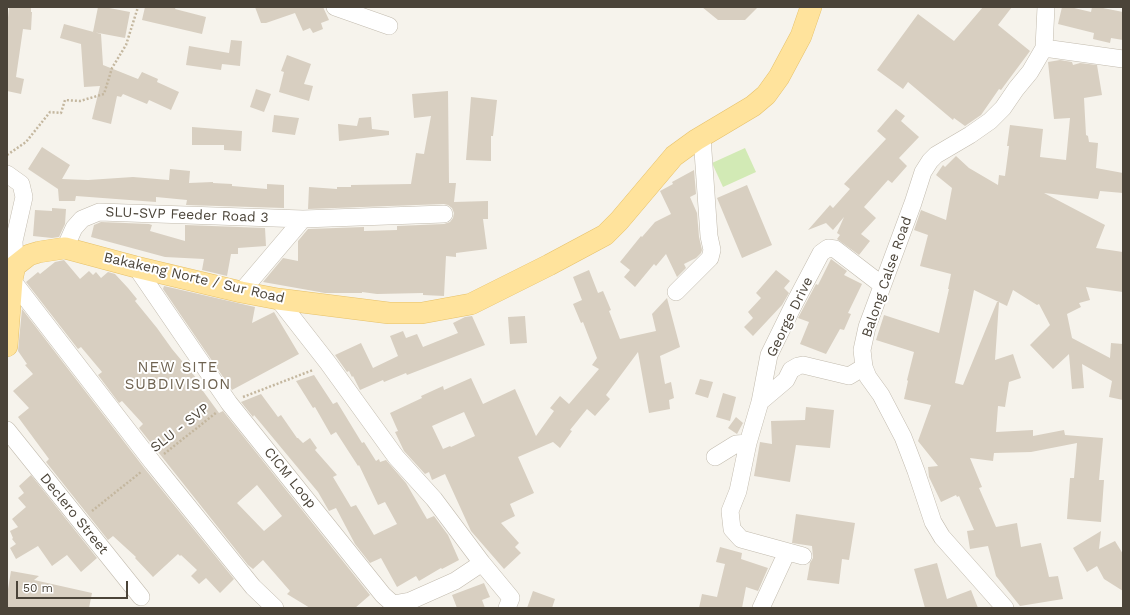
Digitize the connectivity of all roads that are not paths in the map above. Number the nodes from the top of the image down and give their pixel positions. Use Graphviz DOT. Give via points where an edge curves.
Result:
graph roads {
  1 [pos="335,7"];
  2 [pos="811,7"];
  3 [pos="1046,7"];
  4 [pos="389,26"];
  5 [pos="1044,48"];
  6 [pos="1123,59"];
  7 [pos="702,137"];
  8 [pos="7,174"];
  9 [pos="444,214"];
  10 [pos="303,219"];
  11 [pos="65,248"];
  12 [pos="136,267"];
  13 [pos="13,273"];
  14 [pos="882,285"];
  15 [pos="242,292"];
  16 [pos="676,292"];
  17 [pos="278,299"];
  18 [pos="7,346"];
  19 [pos="864,367"];
  20 [pos="760,402"];
  21 [pos="7,430"];
  22 [pos="748,443"];
  23 [pos="715,458"];
  24 [pos="482,563"];
  25 [pos="141,597"];
  26 [pos="509,603"];
  27 [pos="275,608"];
  28 [pos="761,608"];
  29 [pos="1005,608"];
  1 -- 4 [label="street"];
  2 -- 7 [label="main road, Bakakeng Norte / Sur Road" via="801,36 768,93 753,106"];
  3 -- 5 [label="street, Balong Calse Road"];
  5 -- 6 [label="street"];
  5 -- 14 [label="street, Balong Calse Road" via="1030,72 990,121 930,161 918,183"];
  7 -- 16 [label="street" via="712,250 710,258"];
  7 -- 17 [label="main road, Bakakeng Norte / Sur Road" via="674,156 605,235 471,304 422,313 389,312"];
  8 -- 13 [label="street" via="21,184 24,197 14,241"];
  9 -- 10 [label="street, SLU-SVP Feeder Road 3"];
  10 -- 11 [label="street, SLU-SVP Feeder Road 3" via="99,212 82,219 74,228"];
  10 -- 15 [label="street"];
  11 -- 12 [label="main road, Bakakeng Norte / Sur Road"];
  11 -- 13 [label="main road, Bakakeng Norte / Sur Road" via="29,255"];
  12 -- 15 [label="main road, Bakakeng Norte / Sur Road"];
  12 -- 24 [label="street, CICM Loop" via="229,403 383,595 393,604 410,601 456,581"];
  13 -- 18 [label="main road"];
  13 -- 27 [label="street" via="153,462 253,587"];
  14 -- 19 [label="street, Balong Calse Road" via="867,327 862,350"];
  14 -- 20 [label="street, George Drive" via="835,249 828,248 821,252 769,355"];
  15 -- 17 [label="main road, Bakakeng Norte / Sur Road"];
  17 -- 24 [label="street" via="396,457 434,499"];
  19 -- 20 [label="street" via="849,376 798,366"];
  19 -- 29 [label="street, Balong Calse Road" via="903,437 933,522 942,537"];
  20 -- 22 [label="street, George Drive"];
  21 -- 25 [label="street, Declero Street"];
  22 -- 23 [label="street" via="736,444"];
  22 -- 28 [label="street, George Drive" via="738,491 730,511 732,529 741,539 795,554"];
  24 -- 26 [label="street"];
}
